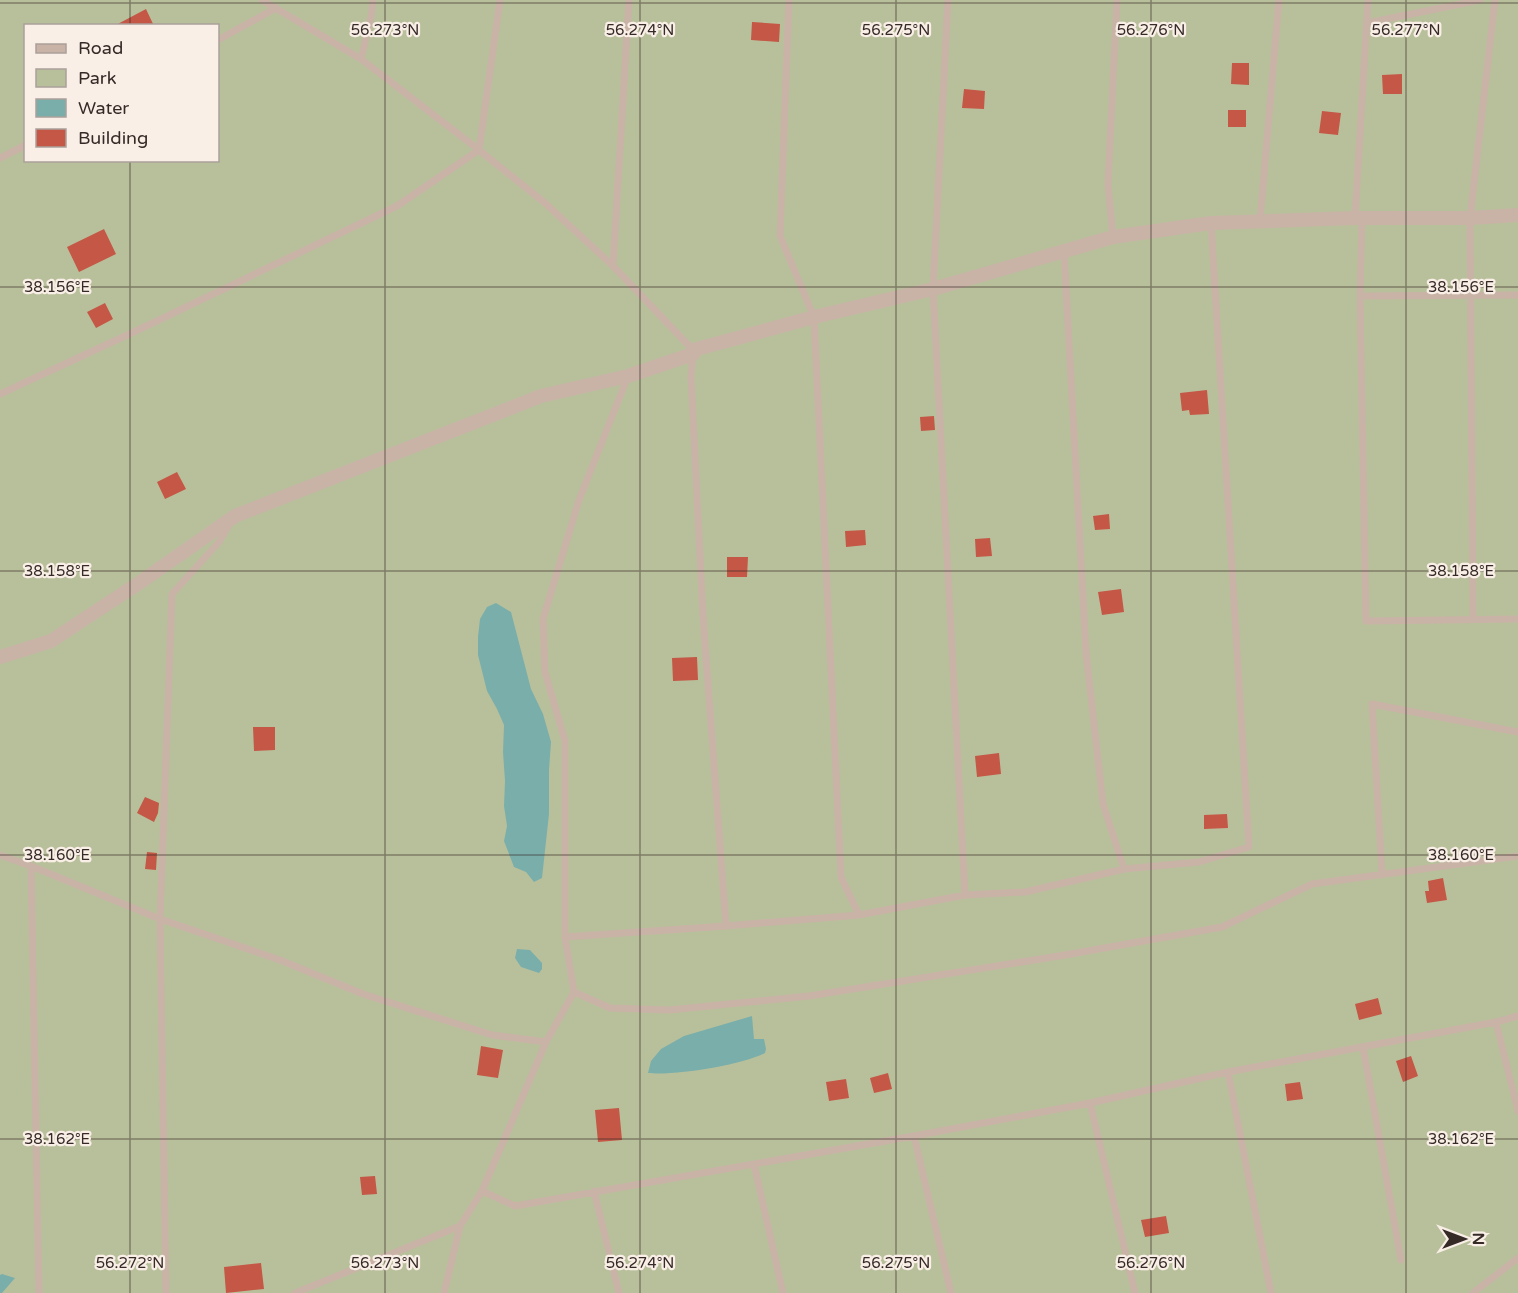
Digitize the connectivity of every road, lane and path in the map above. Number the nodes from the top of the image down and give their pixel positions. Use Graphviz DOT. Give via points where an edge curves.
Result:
graph roads {
  1 [pos="262,0"];
  2 [pos="373,0"];
  3 [pos="500,0"];
  4 [pos="629,0"];
  5 [pos="789,0"];
  6 [pos="948,0"];
  7 [pos="1117,0"];
  8 [pos="1279,0"];
  9 [pos="1368,0"];
  10 [pos="1480,0"];
  11 [pos="1495,0"];
  12 [pos="276,8"];
  13 [pos="1367,23"];
  14 [pos="219,39"];
  15 [pos="361,59"];
  16 [pos="24,146"];
  17 [pos="479,150"];
  18 [pos="0,159"];
  19 [pos="1518,215"];
  20 [pos="1358,218"];
  21 [pos="1470,218"];
  22 [pos="1260,221"];
  23 [pos="1211,222"];
  24 [pos="1113,237"];
  25 [pos="1064,251"];
  26 [pos="613,266"];
  27 [pos="933,289"];
  28 [pos="1518,295"];
  29 [pos="1360,296"];
  30 [pos="1470,296"];
  31 [pos="814,317"];
  32 [pos="693,352"];
  33 [pos="628,376"];
  34 [pos="0,393"];
  35 [pos="235,516"];
  36 [pos="1473,619"];
  37 [pos="1518,619"];
  38 [pos="0,657"];
  39 [pos="1518,732"];
  40 [pos="0,855"];
  41 [pos="1518,856"];
  42 [pos="31,866"];
  43 [pos="1124,869"];
  44 [pos="1382,873"];
  45 [pos="965,895"];
  46 [pos="859,915"];
  47 [pos="160,919"];
  48 [pos="726,926"];
  49 [pos="565,937"];
  50 [pos="573,992"];
  51 [pos="1518,1016"];
  52 [pos="1496,1022"];
  53 [pos="546,1041"];
  54 [pos="1363,1047"];
  55 [pos="1228,1072"];
  56 [pos="1090,1103"];
  57 [pos="1518,1111"];
  58 [pos="914,1136"];
  59 [pos="754,1164"];
  60 [pos="482,1191"];
  61 [pos="594,1191"];
  62 [pos="460,1226"];
  63 [pos="1518,1258"];
  64 [pos="1401,1260"];
  65 [pos="39,1293"];
  66 [pos="165,1293"];
  67 [pos="295,1293"];
  68 [pos="444,1293"];
  69 [pos="619,1293"];
  70 [pos="783,1293"];
  71 [pos="951,1293"];
  72 [pos="1135,1293"];
  73 [pos="1271,1293"];
  74 [pos="1473,1293"];
  1 -- 12 [label="lane"];
  2 -- 15 [label="lane"];
  3 -- 17 [label="lane"];
  4 -- 26 [label="lane"];
  5 -- 31 [label="lane" via="780,236"];
  6 -- 27 [label="lane"];
  7 -- 24 [label="lane" via="1108,184"];
  8 -- 22 [label="lane"];
  9 -- 13 [label="lane"];
  10 -- 13 [label="lane"];
  11 -- 21 [label="lane"];
  12 -- 14 [label="lane"];
  12 -- 15 [label="lane"];
  13 -- 20 [label="lane"];
  15 -- 17 [label="lane"];
  16 -- 18 [label="lane"];
  17 -- 26 [label="lane" via="545,203"];
  17 -- 34 [label="lane" via="397,206"];
  19 -- 21 [label="street"];
  20 -- 21 [label="street"];
  20 -- 22 [label="street"];
  20 -- 29 [label="lane"];
  21 -- 30 [label="lane"];
  22 -- 23 [label="street"];
  23 -- 24 [label="street"];
  23 -- 43 [label="lane" via="1250,847 1199,862"];
  24 -- 25 [label="street"];
  25 -- 27 [label="street"];
  25 -- 43 [label="lane" via="1086,652 1103,804"];
  26 -- 32 [label="lane"];
  27 -- 31 [label="street"];
  27 -- 45 [label="lane"];
  28 -- 30 [label="lane"];
  29 -- 30 [label="lane"];
  29 -- 36 [label="lane" via="1366,621"];
  30 -- 36 [label="lane"];
  31 -- 32 [label="street"];
  31 -- 46 [label="lane" via="841,877"];
  32 -- 33 [label="street"];
  32 -- 48 [label="lane" via="703,616"];
  33 -- 35 [label="street" via="541,396"];
  33 -- 49 [label="lane" via="579,500 543,619 545,672 565,741"];
  35 -- 38 [label="street" via="51,641"];
  35 -- 47 [label="lane" via="219,542 172,594"];
  36 -- 37 [label="lane"];
  39 -- 44 [label="lane" via="1372,704"];
  40 -- 42 [label="lane"];
  41 -- 44 [label="lane"];
  42 -- 47 [label="lane"];
  42 -- 65 [label="lane"];
  43 -- 45 [label="lane" via="1025,892"];
  44 -- 50 [label="lane" via="1312,884 1222,927 808,996 669,1010 610,1008"];
  45 -- 46 [label="lane"];
  46 -- 48 [label="lane"];
  47 -- 53 [label="lane" via="280,960 363,994 492,1035"];
  47 -- 66 [label="lane"];
  48 -- 49 [label="lane"];
  49 -- 50 [label="lane"];
  50 -- 53 [label="lane"];
  51 -- 52 [label="lane"];
  52 -- 54 [label="lane"];
  52 -- 57 [label="lane"];
  53 -- 60 [label="lane"];
  54 -- 55 [label="lane"];
  54 -- 64 [label="lane"];
  55 -- 56 [label="lane"];
  55 -- 73 [label="lane"];
  56 -- 58 [label="lane"];
  56 -- 72 [label="lane"];
  58 -- 59 [label="lane"];
  58 -- 71 [label="lane"];
  59 -- 61 [label="lane"];
  59 -- 70 [label="lane"];
  60 -- 61 [label="lane" via="515,1206"];
  60 -- 62 [label="lane"];
  61 -- 69 [label="lane"];
  62 -- 67 [label="lane"];
  62 -- 68 [label="lane"];
  63 -- 74 [label="lane"];
}
